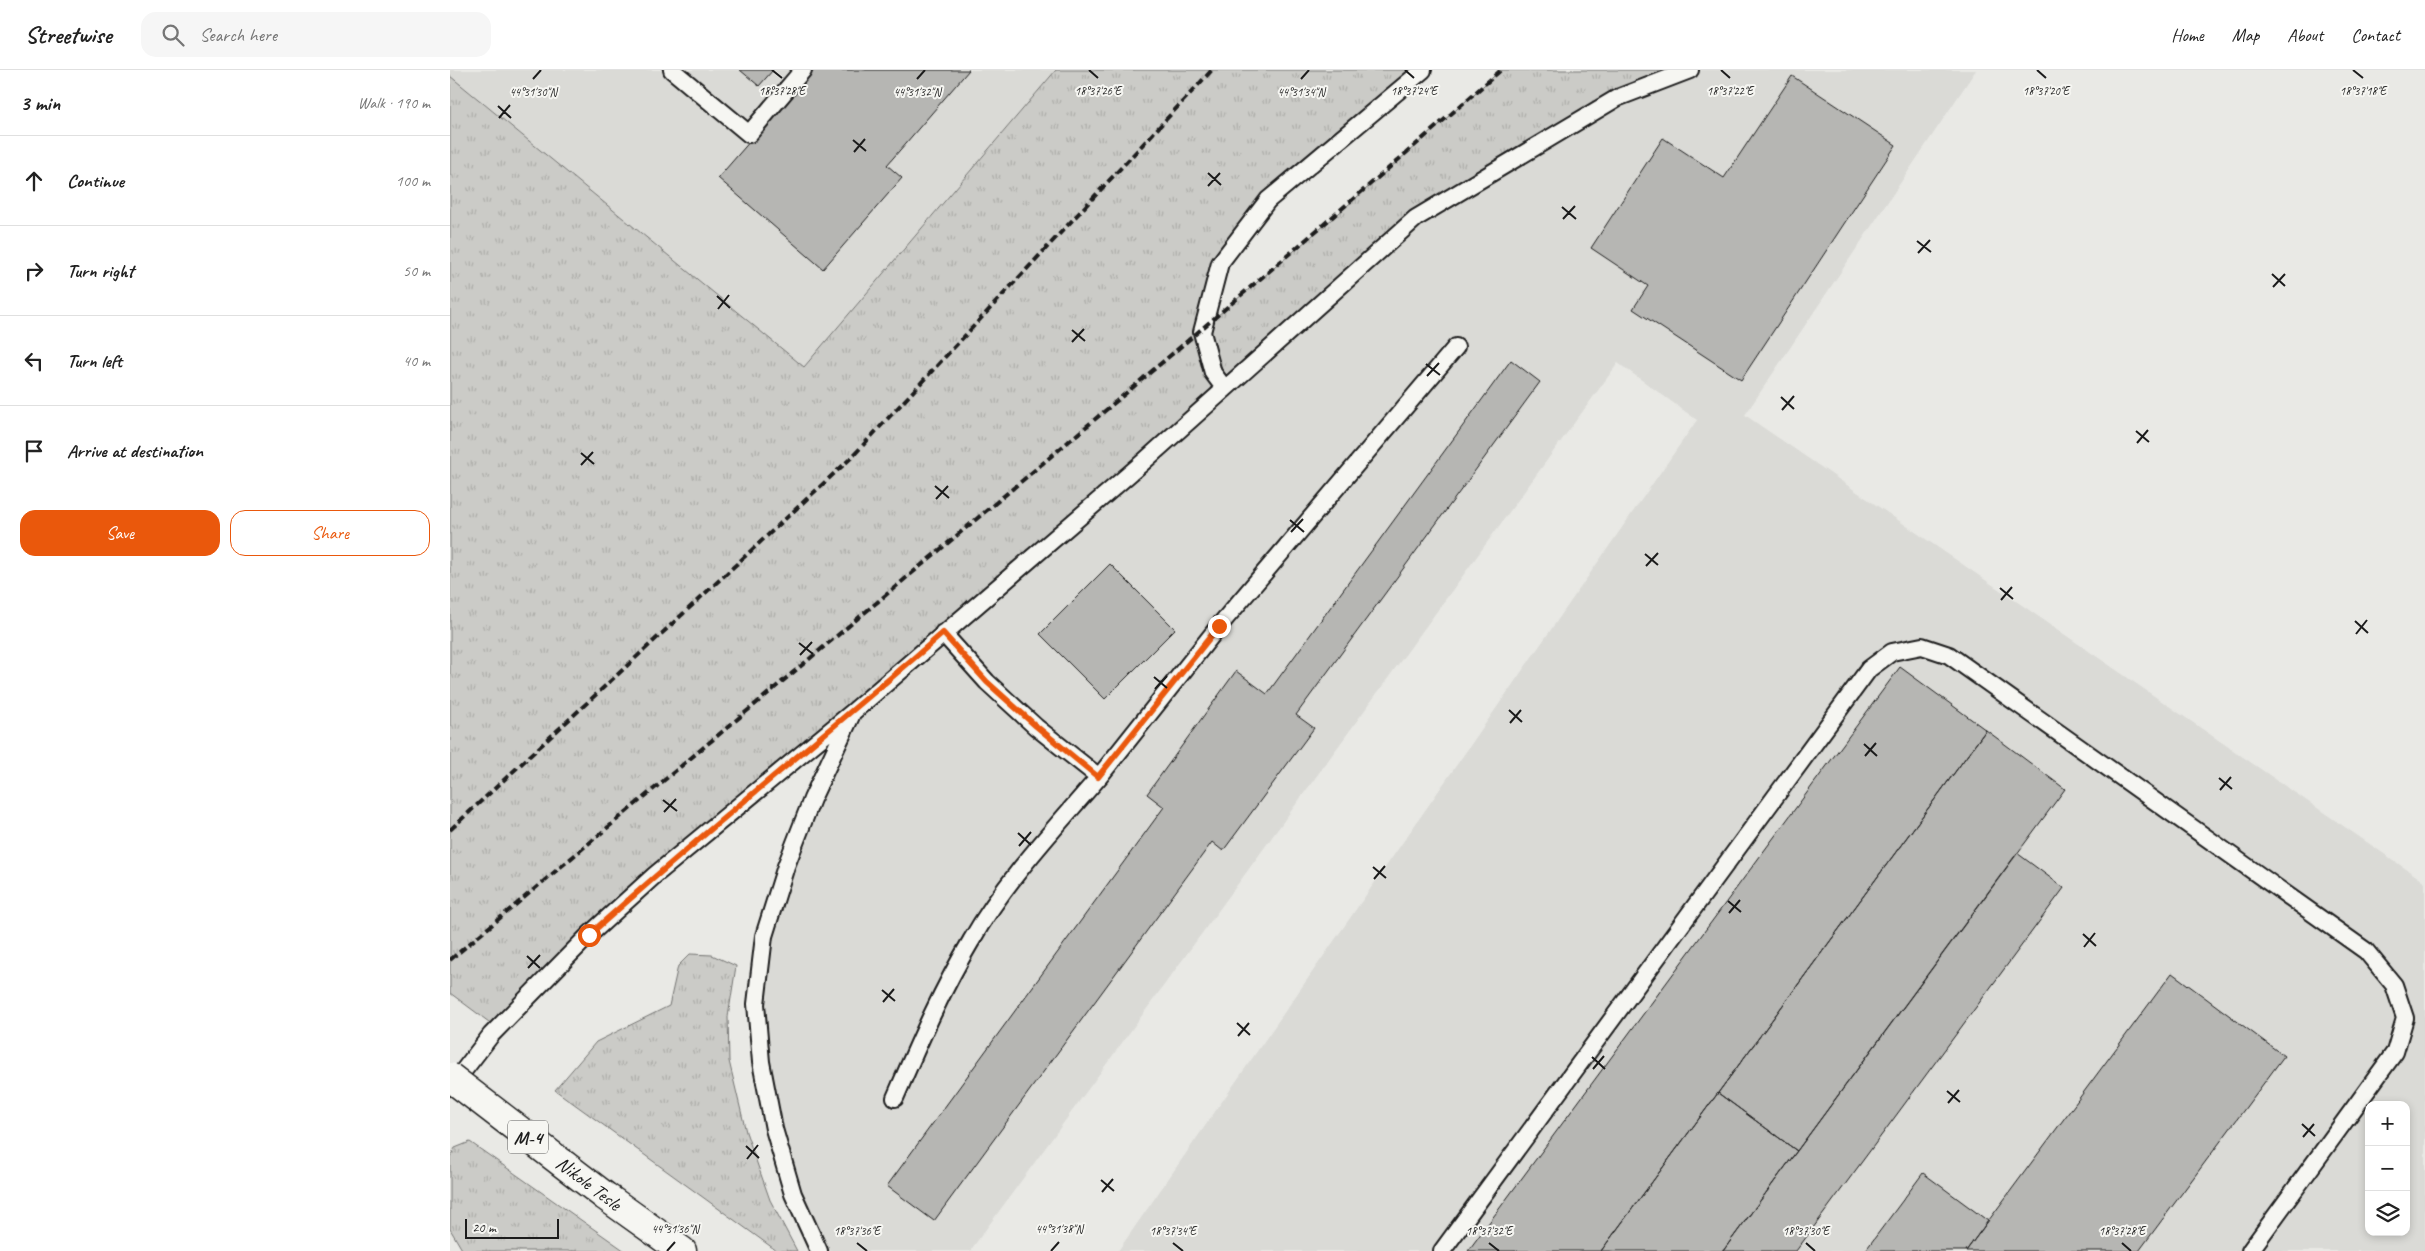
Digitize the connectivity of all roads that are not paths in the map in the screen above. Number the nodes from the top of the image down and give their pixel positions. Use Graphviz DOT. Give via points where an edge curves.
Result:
graph roads {
  1 [pos="672,70"];
  2 [pos="803,70"];
  3 [pos="1423,70"];
  4 [pos="1690,70"];
  5 [pos="1456,347"];
  6 [pos="1225,388"];
  7 [pos="943,633"];
  8 [pos="854,711"];
  9 [pos="1098,777"];
  10 [pos="450,1077"];
  11 [pos="450,1088"];
  12 [pos="895,1098"];
  13 [pos="682,1251"];
  14 [pos="819,1251"];
  15 [pos="1442,1251"];
  16 [pos="2250,1251"];
  1 -- 2 [label="lane" via="748,134"];
  3 -- 6 [label="lane" via="1268,200 1220,263 1202,332 1213,373"];
  4 -- 6 [label="lane" via="1617,98 1416,218"];
  5 -- 9 [label="lane" via="1219,626"];
  6 -- 7 [label="lane"];
  7 -- 8 [label="lane"];
  7 -- 9 [label="lane" via="987,682"];
  8 -- 11 [label="lane" via="655,875 589,935 491,1035"];
  8 -- 14 [label="lane" via="812,800 786,866 764,936 756,1004 774,1129 793,1194"];
  9 -- 12 [label="lane" via="1023,866 971,940 923,1034"];
  10 -- 13 [label="main road, Nikole Tesle / M-4, bridge"];
  15 -- 16 [label="lane" via="1869,669 1892,652 1922,646 1949,655 2366,951 2394,985 2405,1018 2395,1052"];
}
